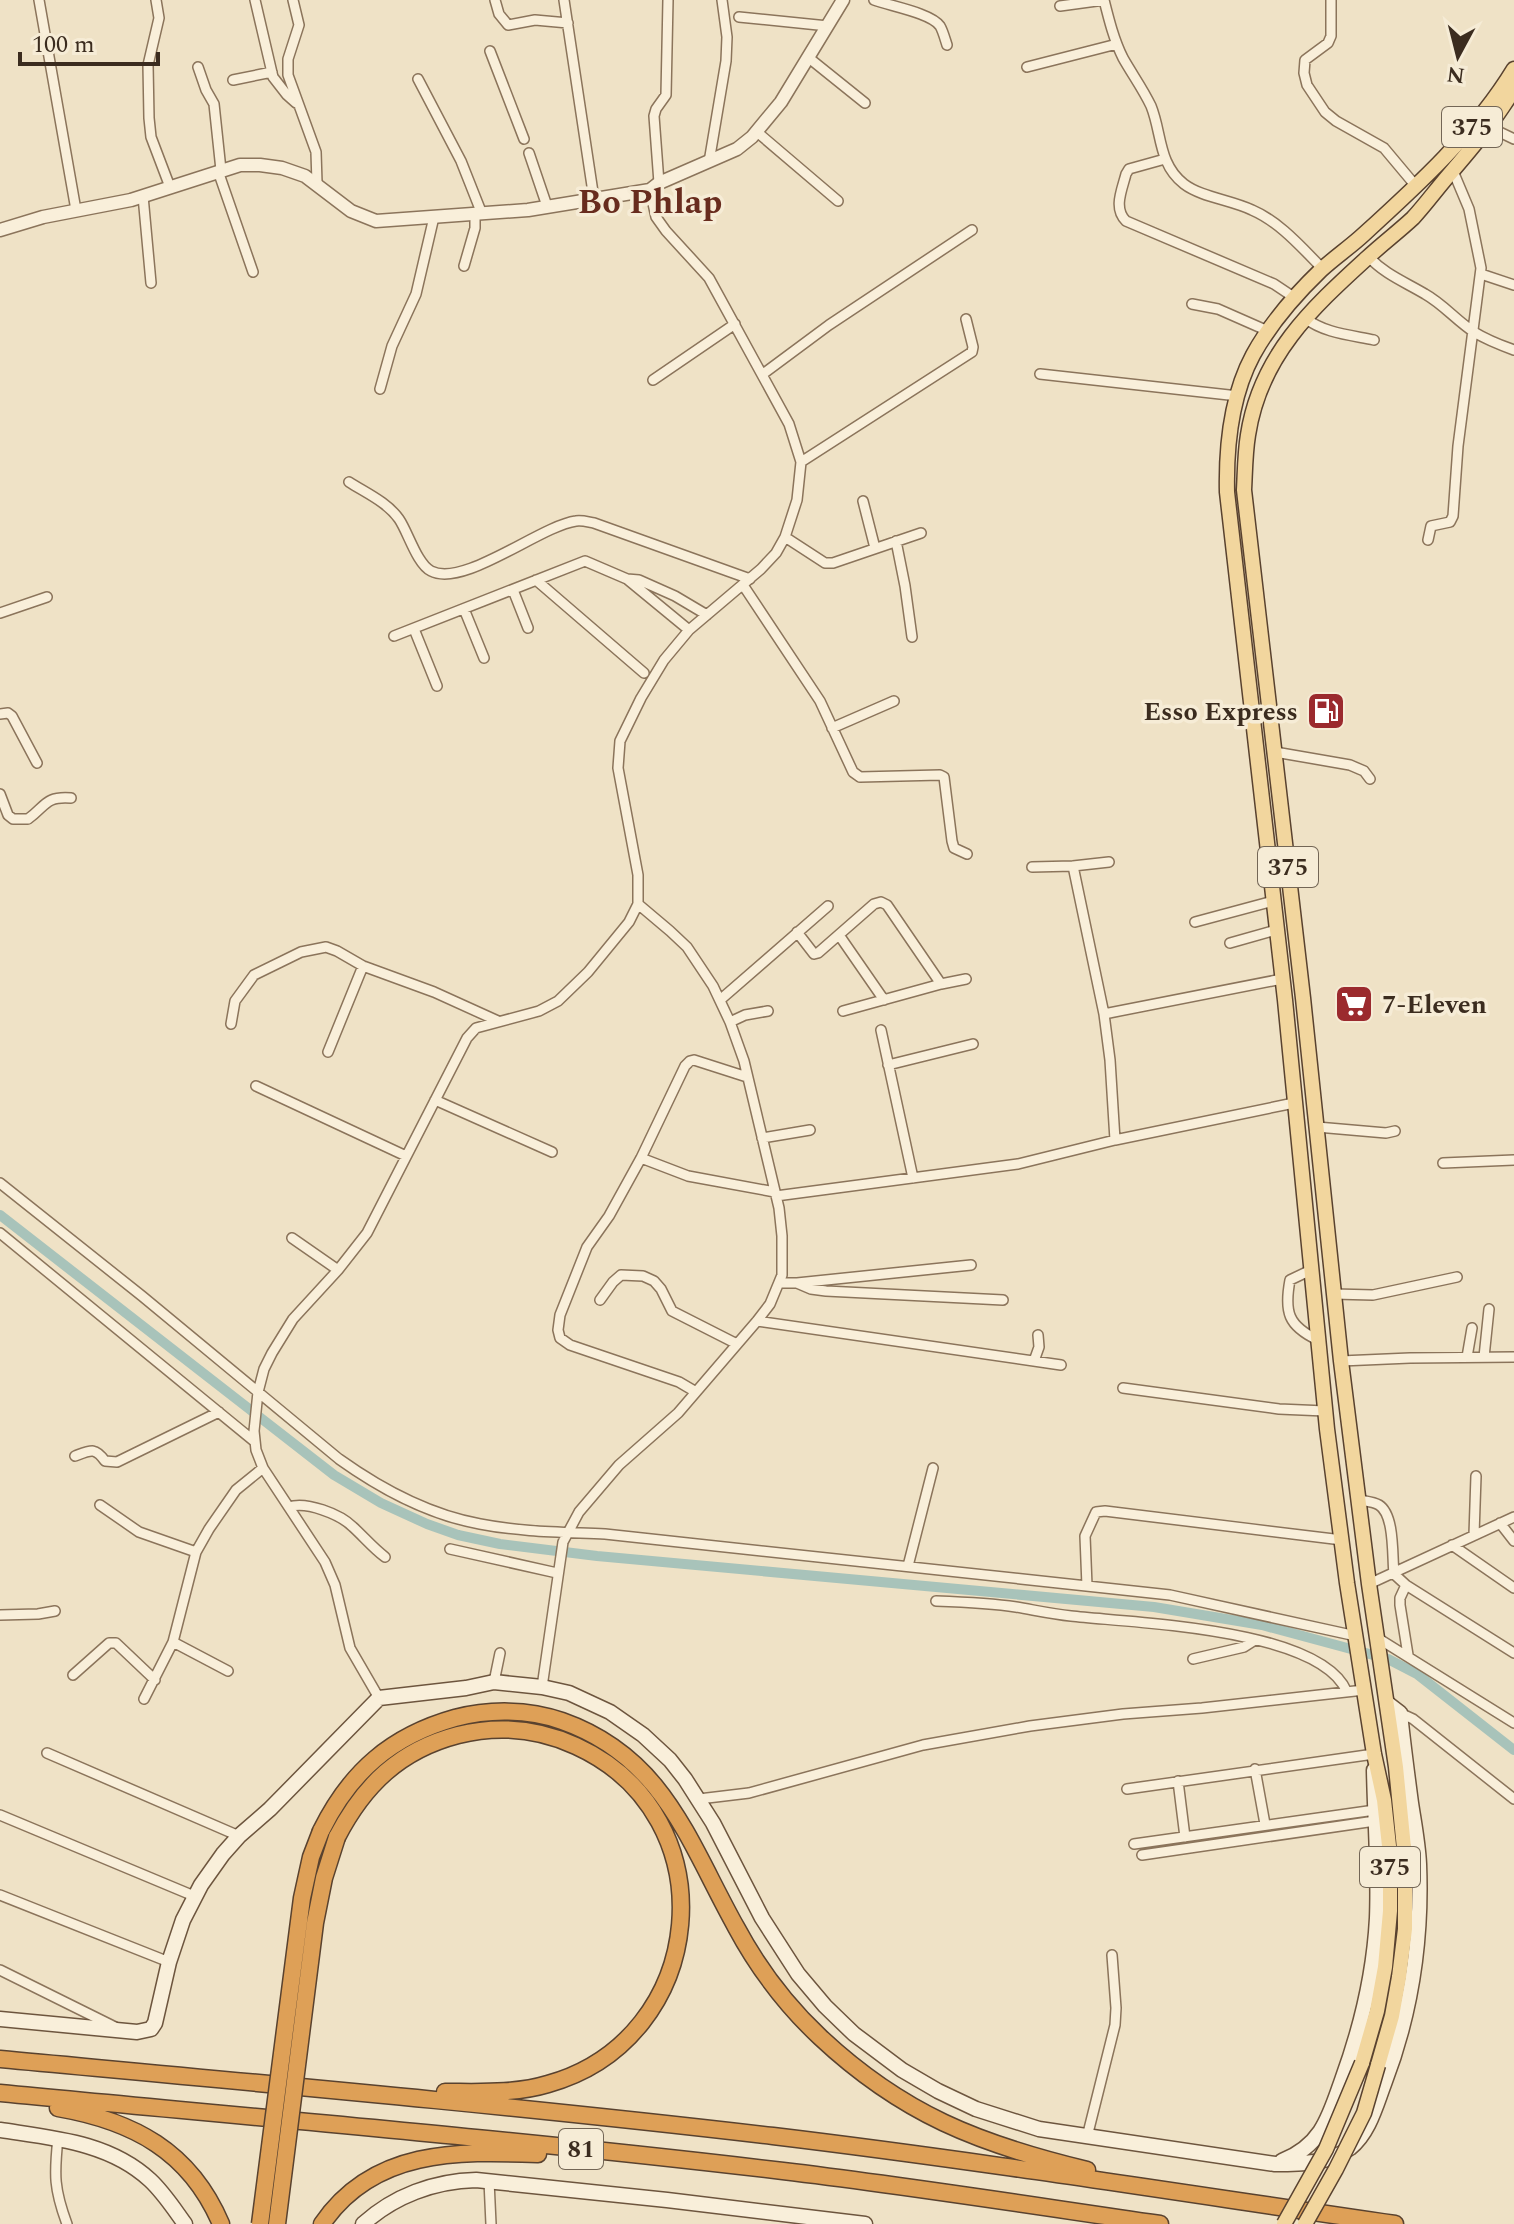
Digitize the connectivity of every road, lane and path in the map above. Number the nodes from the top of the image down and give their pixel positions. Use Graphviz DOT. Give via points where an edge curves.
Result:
graph roads {
  1 [pos="39,0"];
  2 [pos="156,0"];
  3 [pos="255,0"];
  4 [pos="293,0"];
  5 [pos="495,0"];
  6 [pos="564,0"];
  7 [pos="668,0"];
  8 [pos="722,0"];
  9 [pos="843,0"];
  10 [pos="874,0"];
  11 [pos="1104,0"];
  12 [pos="1331,0"];
  13 [pos="1073,2"];
  14 [pos="1060,6"];
  15 [pos="739,17"];
  16 [pos="568,23"];
  17 [pos="828,26"];
  18 [pos="1117,44"];
  19 [pos="947,45"];
  20 [pos="490,51"];
  21 [pos="809,58"];
  22 [pos="198,67"];
  23 [pos="1027,67"];
  24 [pos="1514,69"];
  25 [pos="272,72"];
  26 [pos="418,79"];
  27 [pos="233,80"];
  28 [pos="1514,89"];
  29 [pos="865,103"];
  30 [pos="299,105"];
  31 [pos="1489,127"];
  32 [pos="757,132"];
  33 [pos="524,139"];
  34 [pos="1514,139"];
  35 [pos="529,153"];
  36 [pos="1165,159"];
  37 [pos="709,162"];
  38 [pos="219,170"];
  39 [pos="1453,171"];
  40 [pos="317,183"];
  41 [pos="1415,185"];
  42 [pos="655,186"];
  43 [pos="170,187"];
  44 [pos="143,196"];
  45 [pos="594,199"];
  46 [pos="838,201"];
  47 [pos="547,206"];
  48 [pos="76,210"];
  49 [pos="479,214"];
  50 [pos="434,217"];
  51 [pos="0,230"];
  52 [pos="972,230"];
  53 [pos="1368,256"];
  54 [pos="464,266"];
  55 [pos="1323,269"];
  56 [pos="253,272"];
  57 [pos="1481,274"];
  58 [pos="151,283"];
  59 [pos="1514,285"];
  60 [pos="1295,298"];
  61 [pos="1192,304"];
  62 [pos="1305,318"];
  63 [pos="966,319"];
  64 [pos="735,324"];
  65 [pos="1268,331"];
  66 [pos="1474,332"];
  67 [pos="1374,340"];
  68 [pos="1514,350"];
  69 [pos="763,374"];
  70 [pos="1040,374"];
  71 [pos="653,380"];
  72 [pos="380,389"];
  73 [pos="1238,396"];
  74 [pos="801,462"];
  75 [pos="349,482"];
  76 [pos="863,501"];
  77 [pos="921,533"];
  78 [pos="785,537"];
  79 [pos="1428,540"];
  80 [pos="896,541"];
  81 [pos="875,548"];
  82 [pos="627,579"];
  83 [pos="536,580"];
  84 [pos="746,582"];
  85 [pos="513,590"];
  86 [pos="47,597"];
  87 [pos="464,609"];
  88 [pos="0,613"];
  89 [pos="707,615"];
  90 [pos="528,628"];
  91 [pos="414,629"];
  92 [pos="689,630"];
  93 [pos="394,636"];
  94 [pos="912,637"];
  95 [pos="484,658"];
  96 [pos="644,673"];
  97 [pos="437,686"];
  98 [pos="894,701"];
  99 [pos="0,714"];
  100 [pos="832,728"];
  101 [pos="1275,752"];
  102 [pos="37,763"];
  103 [pos="1370,779"];
  104 [pos="0,794"];
  105 [pos="71,798"];
  106 [pos="967,854"];
  107 [pos="1109,862"];
  108 [pos="1073,866"];
  109 [pos="1032,867"];
  110 [pos="1273,901"];
  111 [pos="638,904"];
  112 [pos="828,906"];
  113 [pos="1195,922"];
  114 [pos="1276,930"];
  115 [pos="797,932"];
  116 [pos="839,935"];
  117 [pos="1230,943"];
  118 [pos="363,966"];
  119 [pos="966,979"];
  120 [pos="1282,979"];
  121 [pos="941,984"];
  122 [pos="720,1000"];
  123 [pos="884,1000"];
  124 [pos="768,1011"];
  125 [pos="843,1011"];
  126 [pos="1104,1014"];
  127 [pos="498,1021"];
  128 [pos="730,1022"];
  129 [pos="231,1024"];
  130 [pos="881,1030"];
  131 [pos="973,1044"];
  132 [pos="328,1052"];
  133 [pos="888,1065"];
  134 [pos="747,1077"];
  135 [pos="256,1086"];
  136 [pos="435,1100"];
  137 [pos="1294,1103"];
  138 [pos="1317,1127"];
  139 [pos="810,1130"];
  140 [pos="1395,1131"];
  141 [pos="762,1138"];
  142 [pos="1115,1140"];
  143 [pos="552,1152"];
  144 [pos="406,1156"];
  145 [pos="641,1158"];
  146 [pos="1514,1160"];
  147 [pos="1443,1163"];
  148 [pos="913,1178"];
  149 [pos="0,1183"];
  150 [pos="775,1194"];
  151 [pos="0,1233"];
  152 [pos="292,1238"];
  153 [pos="971,1265"];
  154 [pos="338,1270"];
  155 [pos="1311,1270"];
  156 [pos="1457,1277"];
  157 [pos="779,1283"];
  158 [pos="797,1283"];
  159 [pos="1334,1294"];
  160 [pos="600,1300"];
  161 [pos="1003,1300"];
  162 [pos="1489,1309"];
  163 [pos="757,1321"];
  164 [pos="1472,1328"];
  165 [pos="1038,1335"];
  166 [pos="1318,1340"];
  167 [pos="737,1344"];
  168 [pos="1467,1357"];
  169 [pos="1484,1357"];
  170 [pos="1514,1357"];
  171 [pos="1034,1361"];
  172 [pos="1341,1361"];
  173 [pos="1061,1365"];
  174 [pos="1344,1384"];
  175 [pos="1123,1388"];
  176 [pos="696,1392"];
  177 [pos="258,1397"];
  178 [pos="1325,1411"];
  179 [pos="219,1412"];
  180 [pos="254,1436"];
  181 [pos="75,1456"];
  182 [pos="263,1468"];
  183 [pos="933,1468"];
  184 [pos="1476,1476"];
  185 [pos="1360,1500"];
  186 [pos="100,1505"];
  187 [pos="289,1507"];
  188 [pos="1514,1517"];
  189 [pos="1500,1523"];
  190 [pos="1474,1535"];
  191 [pos="565,1537"];
  192 [pos="1342,1540"];
  193 [pos="1514,1541"];
  194 [pos="1452,1545"];
  195 [pos="450,1549"];
  196 [pos="196,1552"];
  197 [pos="385,1557"];
  198 [pos="908,1566"];
  199 [pos="557,1569"];
  200 [pos="1394,1574"];
  201 [pos="1369,1584"];
  202 [pos="1406,1585"];
  203 [pos="1087,1586"];
  204 [pos="1514,1588"];
  205 [pos="936,1601"];
  206 [pos="55,1611"];
  207 [pos="0,1615"];
  208 [pos="1255,1640"];
  209 [pos="1357,1640"];
  210 [pos="173,1642"];
  211 [pos="1377,1642"];
  212 [pos="500,1653"];
  213 [pos="1514,1653"];
  214 [pos="1408,1655"];
  215 [pos="1193,1659"];
  216 [pos="228,1671"];
  217 [pos="73,1675"];
  218 [pos="155,1680"];
  219 [pos="494,1682"];
  220 [pos="542,1687"];
  221 [pos="1364,1690"];
  222 [pos="1347,1692"];
  223 [pos="379,1698"];
  224 [pos="144,1699"];
  225 [pos="1387,1703"];
  226 [pos="1400,1713"];
  227 [pos="1514,1723"];
  228 [pos="47,1753"];
  229 [pos="1374,1754"];
  230 [pos="1255,1769"];
  231 [pos="1178,1781"];
  232 [pos="1127,1789"];
  233 [pos="699,1799"];
  234 [pos="1514,1799"];
  235 [pos="0,1815"];
  236 [pos="1375,1815"];
  237 [pos="1265,1824"];
  238 [pos="239,1836"];
  239 [pos="1185,1837"];
  240 [pos="1134,1844"];
  241 [pos="1142,1855"];
  242 [pos="0,1895"];
  243 [pos="194,1896"];
  244 [pos="1112,1955"];
  245 [pos="169,1962"];
  246 [pos="0,1970"];
  247 [pos="0,2019"];
  248 [pos="123,2031"];
  249 [pos="0,2059"];
  250 [pos="1370,2064"];
  251 [pos="348,2092"];
  252 [pos="0,2096"];
  253 [pos="1323,2128"];
  254 [pos="0,2130"];
  255 [pos="1361,2136"];
  256 [pos="1087,2137"];
  257 [pos="58,2138"];
  258 [pos="687,2160"];
  259 [pos="1275,2164"];
  260 [pos="489,2181"];
  261 [pos="1256,2204"];
  262 [pos="67,2224"];
  263 [pos="185,2224"];
  264 [pos="221,2224"];
  265 [pos="260,2224"];
  266 [pos="277,2224"];
  267 [pos="322,2224"];
  268 [pos="363,2224"];
  269 [pos="491,2224"];
  270 [pos="865,2224"];
  271 [pos="1160,2224"];
  272 [pos="1284,2224"];
  273 [pos="1305,2224"];
  274 [pos="1395,2224"];
  1 -- 48 [label="street"];
  2 -- 43 [label="street" via="159,18 148,65 149,118"];
  3 -- 25 [label="street"];
  4 -- 30 [label="street" via="299,25 287,67"];
  5 -- 16 [label="street" via="508,25 535,20"];
  6 -- 16 [label="street"];
  7 -- 42 [label="street" via="666,95 654,116"];
  8 -- 37 [label="street" via="726,61"];
  9 -- 17 [label="street"];
  10 -- 19 [label="street" via="932,20"];
  11 -- 13 [label="street"];
  11 -- 18 [label="street"];
  12 -- 41 [label="street" via="1331,36 1305,60 1307,85 1325,112 1384,148"];
  13 -- 14 [label="street"];
  15 -- 17 [label="street"];
  16 -- 45 [label="street"];
  17 -- 21 [label="street"];
  18 -- 23 [label="street"];
  18 -- 36 [label="street" via="1152,110"];
  20 -- 33 [label="street"];
  21 -- 29 [label="street"];
  21 -- 32 [label="street"];
  22 -- 38 [label="street" via="214,104"];
  24 -- 41 [label="main road, 375" via="1472,128"];
  25 -- 27 [label="street"];
  25 -- 30 [label="street"];
  26 -- 49 [label="street" via="461,161"];
  28 -- 31 [label="main road, 375"];
  30 -- 40 [label="street" via="316,152"];
  31 -- 34 [label="street"];
  31 -- 39 [label="main road, 375"];
  32 -- 37 [label="street"];
  32 -- 46 [label="street"];
  35 -- 47 [label="street"];
  36 -- 55 [label="street" via="1185,185 1257,211"];
  36 -- 60 [label="street" via="1129,169 1118,208 1121,217"];
  37 -- 42 [label="street"];
  38 -- 40 [label="street" via="260,165"];
  38 -- 43 [label="street"];
  38 -- 56 [label="street"];
  39 -- 53 [label="main road, 375" via="1412,218"];
  39 -- 57 [label="street" via="1469,209"];
  40 -- 50 [label="street" via="365,218"];
  41 -- 55 [label="main road, 375"];
  42 -- 45 [label="street"];
  42 -- 64 [label="street" via="656,217 709,278"];
  43 -- 44 [label="street"];
  44 -- 48 [label="street"];
  44 -- 58 [label="street"];
  45 -- 47 [label="street"];
  47 -- 49 [label="street"];
  48 -- 51 [label="street"];
  49 -- 50 [label="street"];
  49 -- 54 [label="street"];
  50 -- 72 [label="street" via="416,294 392,346"];
  52 -- 69 [label="street"];
  53 -- 62 [label="main road, 375"];
  53 -- 66 [label="street"];
  55 -- 60 [label="main road, 375"];
  57 -- 59 [label="street"];
  57 -- 66 [label="street"];
  60 -- 65 [label="main road, 375"];
  61 -- 65 [label="street"];
  62 -- 67 [label="street" via="1328,330"];
  62 -- 101 [label="main road, 375" via="1263,381 1245,459 1244,490"];
  63 -- 74 [label="street" via="972,352"];
  64 -- 69 [label="street"];
  64 -- 71 [label="street"];
  65 -- 73 [label="main road, 375" via="1252,356"];
  66 -- 68 [label="street"];
  66 -- 79 [label="street" via="1453,516 1450,522 1431,526"];
  69 -- 74 [label="street" via="789,424"];
  70 -- 73 [label="street"];
  73 -- 110 [label="main road, 375" via="1226,464 1227,492"];
  74 -- 78 [label="street" via="797,500"];
  75 -- 84 [label="street" via="385,504 425,567 438,574 480,564 566,524 585,521"];
  76 -- 81 [label="street"];
  77 -- 80 [label="street"];
  78 -- 81 [label="street" via="825,563"];
  78 -- 84 [label="street"];
  80 -- 81 [label="street"];
  80 -- 94 [label="street"];
  82 -- 83 [label="street" via="585,561"];
  82 -- 89 [label="street" via="675,596"];
  82 -- 92 [label="street"];
  83 -- 85 [label="street"];
  83 -- 96 [label="street"];
  84 -- 89 [label="street"];
  84 -- 100 [label="street"];
  85 -- 87 [label="street"];
  85 -- 90 [label="street"];
  86 -- 88 [label="street"];
  87 -- 91 [label="street"];
  87 -- 95 [label="street"];
  89 -- 92 [label="street"];
  91 -- 93 [label="street"];
  91 -- 97 [label="street"];
  92 -- 111 [label="street" via="656,672 620,741 618,768 638,875"];
  98 -- 100 [label="street"];
  99 -- 102 [label="street" via="12,716"];
  100 -- 106 [label="street" via="856,775 944,777 954,848"];
  101 -- 103 [label="street" via="1350,765"];
  101 -- 138 [label="main road, 375"];
  104 -- 105 [label="street" via="13,819 28,819 53,798"];
  107 -- 108 [label="street"];
  108 -- 109 [label="street"];
  108 -- 126 [label="street"];
  110 -- 113 [label="street"];
  110 -- 114 [label="main road, 375"];
  111 -- 122 [label="street" via="687,947"];
  111 -- 127 [label="street" via="588,972 558,1001"];
  112 -- 115 [label="street"];
  114 -- 117 [label="street"];
  114 -- 120 [label="main road, 375"];
  115 -- 116 [label="street" via="814,954"];
  115 -- 122 [label="street"];
  116 -- 121 [label="street" via="881,902"];
  116 -- 123 [label="street"];
  118 -- 127 [label="street"];
  118 -- 129 [label="street" via="326,947 301,952 254,975 235,1001"];
  118 -- 132 [label="street"];
  119 -- 121 [label="street"];
  120 -- 126 [label="street"];
  120 -- 137 [label="main road, 375"];
  121 -- 123 [label="street"];
  122 -- 128 [label="street"];
  123 -- 125 [label="street"];
  124 -- 128 [label="street"];
  126 -- 142 [label="street"];
  127 -- 136 [label="street" via="476,1028 467,1038"];
  128 -- 134 [label="street"];
  130 -- 133 [label="street"];
  131 -- 133 [label="street"];
  133 -- 148 [label="street"];
  134 -- 141 [label="street"];
  134 -- 145 [label="street" via="690,1061"];
  135 -- 144 [label="street"];
  136 -- 143 [label="street"];
  136 -- 144 [label="street"];
  137 -- 142 [label="street"];
  137 -- 155 [label="main road, 375"];
  138 -- 140 [label="street"];
  138 -- 159 [label="main road, 375"];
  139 -- 141 [label="street"];
  141 -- 150 [label="street"];
  142 -- 148 [label="street" via="1018,1164"];
  144 -- 154 [label="street" via="367,1233"];
  145 -- 150 [label="street" via="688,1176"];
  145 -- 176 [label="street" via="587,1247 558,1330 570,1345"];
  146 -- 147 [label="street"];
  148 -- 150 [label="street"];
  149 -- 177 [label="street"];
  150 -- 157 [label="street" via="782,1236"];
  151 -- 179 [label="street"];
  152 -- 154 [label="street"];
  153 -- 158 [label="street"];
  154 -- 177 [label="street" via="281,1336 264,1369"];
  155 -- 166 [label="main road, 375"];
  155 -- 166 [label="street" via="1290,1280 1289,1309 1293,1324"];
  156 -- 159 [label="street" via="1373,1295"];
  157 -- 158 [label="street"];
  157 -- 163 [label="street"];
  158 -- 161 [label="street" via="826,1291"];
  159 -- 172 [label="main road, 375"];
  160 -- 167 [label="street" via="621,1275 643,1276 661,1289 672,1311"];
  162 -- 169 [label="street"];
  163 -- 167 [label="street"];
  163 -- 171 [label="street"];
  164 -- 168 [label="street"];
  165 -- 171 [label="street"];
  166 -- 178 [label="main road, 375"];
  167 -- 176 [label="street"];
  168 -- 169 [label="street"];
  168 -- 172 [label="street"];
  169 -- 170 [label="street"];
  171 -- 173 [label="street"];
  172 -- 174 [label="main road, 375"];
  174 -- 178 [label="main road"];
  174 -- 185 [label="main road, 375"];
  175 -- 178 [label="street"];
  176 -- 191 [label="street" via="619,1465"];
  177 -- 180 [label="street"];
  177 -- 191 [label="street" via="361,1475 415,1503 479,1524"];
  178 -- 192 [label="main road, 375"];
  179 -- 180 [label="street"];
  179 -- 181 [label="street" via="117,1462 105,1461 94,1450"];
  180 -- 182 [label="street"];
  182 -- 187 [label="street"];
  182 -- 196 [label="street" via="236,1490"];
  183 -- 198 [label="street"];
  184 -- 190 [label="street"];
  185 -- 200 [label="street" via="1386,1512"];
  185 -- 201 [label="main road, 375"];
  186 -- 196 [label="street" via="139,1532"];
  187 -- 197 [label="street" via="306,1505 341,1519"];
  187 -- 223 [label="street" via="325,1562 350,1648"];
  188 -- 189 [label="street"];
  189 -- 190 [label="street"];
  189 -- 193 [label="street"];
  190 -- 194 [label="street"];
  191 -- 198 [label="street"];
  191 -- 199 [label="street"];
  192 -- 203 [label="street" via="1096,1512 1085,1536"];
  192 -- 209 [label="main road, 375"];
  194 -- 200 [label="street"];
  194 -- 204 [label="street"];
  195 -- 199 [label="street"];
  196 -- 210 [label="street"];
  198 -- 203 [label="street"];
  199 -- 220 [label="street"];
  200 -- 201 [label="street"];
  200 -- 202 [label="street"];
  201 -- 211 [label="main road, 375"];
  202 -- 213 [label="street"];
  202 -- 214 [label="street" via="1400,1605"];
  203 -- 209 [label="street" via="1170,1595"];
  205 -- 208 [label="street" via="1200,1629"];
  206 -- 207 [label="street"];
  208 -- 215 [label="street"];
  208 -- 222 [label="street" via="1311,1658 1340,1678"];
  209 -- 221 [label="main road, 375"];
  210 -- 216 [label="street"];
  210 -- 218 [label="street"];
  211 -- 214 [label="street"];
  211 -- 225 [label="main road, 375"];
  212 -- 219 [label="street"];
  214 -- 227 [label="street"];
  217 -- 218 [label="street" via="109,1643 116,1643"];
  218 -- 224 [label="street"];
  219 -- 220 [label="main road"];
  219 -- 223 [label="main road"];
  220 -- 233 [label="main road" via="591,1701 627,1723 670,1760"];
  221 -- 222 [label="street"];
  221 -- 229 [label="main road, 375"];
  222 -- 233 [label="street" via="1030,1726 923,1745 749,1793"];
  223 -- 238 [label="main road"];
  225 -- 226 [label="main road"];
  225 -- 250 [label="main road, 375" via="1405,1858 1405,1929 1396,1996"];
  226 -- 234 [label="street"];
  226 -- 255 [label="main road" via="1419,1861 1419,1909 1404,2023"];
  228 -- 238 [label="street"];
  229 -- 230 [label="street"];
  229 -- 236 [label="main road"];
  229 -- 250 [label="main road, 375" via="1387,1818 1390,1911"];
  230 -- 231 [label="street"];
  230 -- 237 [label="street"];
  231 -- 232 [label="street"];
  231 -- 239 [label="street"];
  233 -- 256 [label="main road" via="785,1956 854,2034 902,2070 956,2100 1016,2123"];
  235 -- 243 [label="street"];
  236 -- 237 [label="street"];
  236 -- 241 [label="street"];
  236 -- 253 [label="main road" via="1378,1900 1369,1983 1345,2072"];
  237 -- 239 [label="street"];
  238 -- 243 [label="main road"];
  239 -- 240 [label="street"];
  242 -- 245 [label="street"];
  243 -- 245 [label="main road"];
  244 -- 256 [label="street" via="1115,2025"];
  245 -- 248 [label="main road" via="155,2023 145,2032"];
  246 -- 248 [label="street"];
  247 -- 248 [label="main road"];
  249 -- 251 [label="highway, 81"];
  250 -- 272 [label="main road, 375, bridge"];
  250 -- 273 [label="main road, 375, bridge" via="1364,2113"];
  251 -- 261 [label="highway, 81" via="777,2137"];
  251 -- 266 [label="highway, bridge" via="526,2089 590,2067 635,2031 672,1967 681,1898 678,1870 649,1804 613,1766 539,1733 477,1730 445,1738 397,1762 355,1805 337,1837 315,1923"];
  252 -- 258 [label="highway, 81"];
  252 -- 264 [label="highway" via="88,2114 143,2134 186,2167"];
  253 -- 255 [label="main road" via="1335,2143"];
  253 -- 259 [label="main road" via="1305,2149"];
  254 -- 257 [label="main road"];
  255 -- 259 [label="main road" via="1343,2152 1321,2161"];
  256 -- 259 [label="main road"];
  257 -- 262 [label="street" via="55,2183"];
  257 -- 263 [label="main road" via="96,2148 133,2168 162,2193"];
  258 -- 267 [label="highway" via="475,2152 431,2156 365,2183"];
  258 -- 271 [label="highway, 81"];
  260 -- 268 [label="main road" via="456,2181 424,2189 387,2205"];
  260 -- 269 [label="street"];
  260 -- 270 [label="main road"];
  261 -- 265 [label="highway, bridge" via="995,2144 920,2112 873,2083 817,2035 766,1976 678,1818 649,1777 616,1747 577,1726 511,1711 460,1717 418,1731 385,1751 339,1796 321,1831 302,1898"];
  261 -- 274 [label="highway, 81"];
}
